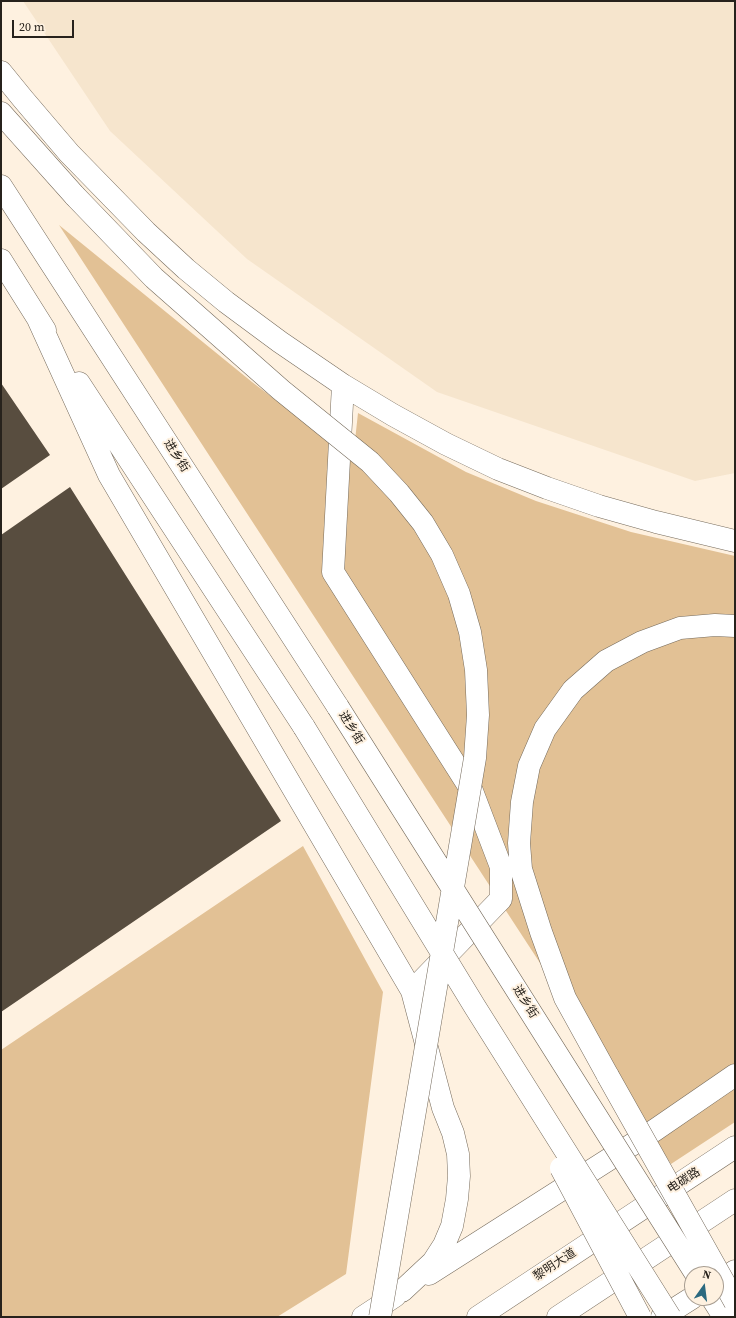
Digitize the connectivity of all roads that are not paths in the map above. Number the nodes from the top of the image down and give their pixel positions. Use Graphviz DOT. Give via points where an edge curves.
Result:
graph roads {
  1 [pos="1,72"];
  2 [pos="1,113"];
  3 [pos="1,186"];
  4 [pos="1,260"];
  5 [pos="38,319"];
  6 [pos="343,385"];
  7 [pos="735,541"];
  8 [pos="735,626"];
  9 [pos="412,991"];
  10 [pos="475,1007"];
  11 [pos="735,1075"];
  12 [pos="735,1147"];
  13 [pos="735,1200"];
  14 [pos="633,1214"];
  15 [pos="691,1266"];
  16 [pos="735,1271"];
  17 [pos="724,1278"];
  18 [pos="402,1291"];
  19 [pos="735,1302"];
  20 [pos="684,1303"];
  21 [pos="717,1306"];
  22 [pos="363,1317"];
  23 [pos="380,1317"];
  24 [pos="478,1317"];
  25 [pos="558,1317"];
  26 [pos="640,1317"];
  27 [pos="662,1317"];
  28 [pos="670,1317"];
  29 [pos="724,1317"];
  1 -- 6 [label="highway" via="69,153 186,269 280,342"];
  2 -- 23 [label="highway, bridge" via="75,196 154,278 281,390 370,462 423,523 442,555 459,594 470,632 476,670 478,715 475,758"];
  3 -- 15 [label="highway, 进乡街, bridge" via="338,707"];
  4 -- 5 [label="highway"];
  5 -- 9 [label="highway" via="109,475"];
  5 -- 10 [label="highway, bridge" via="304,727"];
  6 -- 7 [label="highway" via="446,444 498,469 600,506"];
  6 -- 9 [label="highway" via="333,572 472,791 501,867 500,899"];
  8 -- 19 [label="highway, bridge" via="680,628 642,642 606,661 573,690 545,729 529,766 522,802 519,843 522,869 565,998"];
  9 -- 18 [label="highway" via="443,1108 453,1133 458,1154 459,1176 452,1226 444,1245 433,1262"];
  10 -- 26 [label="highway, bridge"];
  10 -- 28 [label="highway, bridge"];
  11 -- 18 [label="highway" via="655,1130"];
  12 -- 14 [label="highway, 电碳路"];
  13 -- 25 [label="highway"];
  14 -- 24 [label="highway, 黎明大道"];
  16 -- 17 [label="highway"];
  18 -- 22 [label="highway"];
  20 -- 27 [label="highway"];
  21 -- 29 [label="highway"];
}
